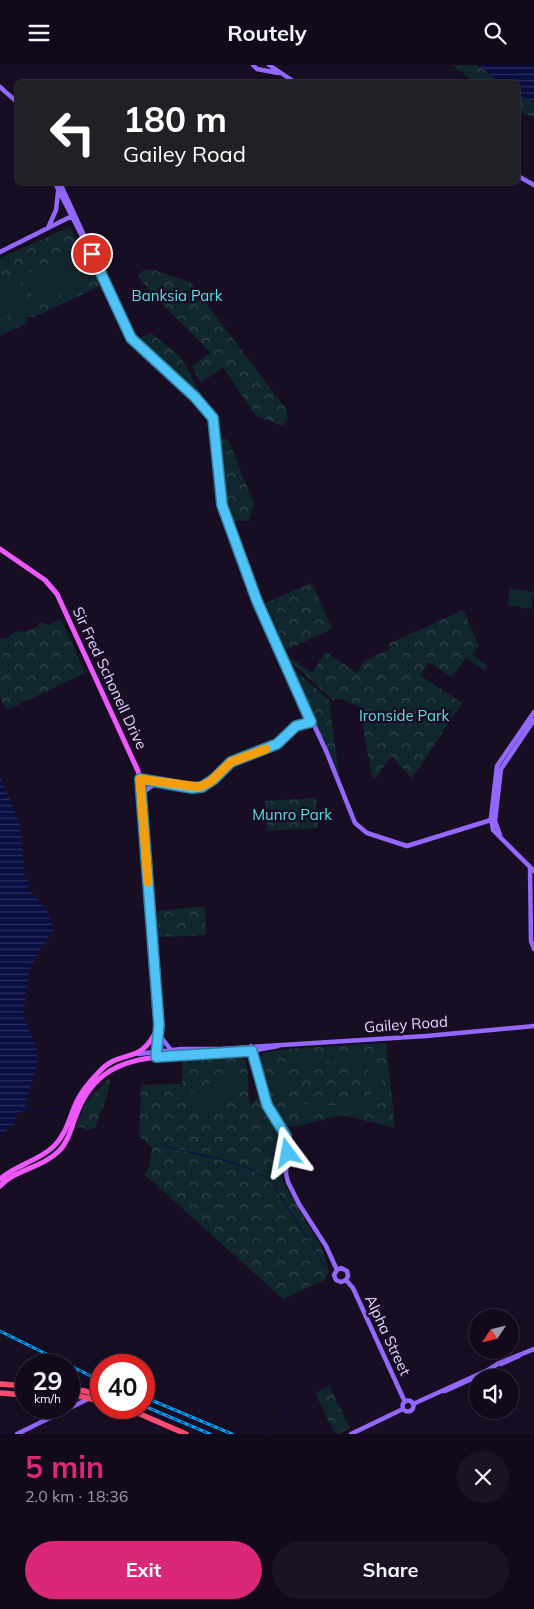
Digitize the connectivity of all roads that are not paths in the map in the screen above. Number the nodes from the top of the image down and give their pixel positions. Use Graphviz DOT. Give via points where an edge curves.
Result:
graph roads {
  1 [pos="253,65"];
  2 [pos="266,67"];
  3 [pos="279,74"];
  4 [pos="290,80"];
  5 [pos="0,87"];
  6 [pos="15,100"];
  7 [pos="520,177"];
  8 [pos="56,185"];
  9 [pos="61,185"];
  10 [pos="534,185"];
  11 [pos="58,189"];
  12 [pos="73,216"];
  13 [pos="48,229"];
  14 [pos="0,252"];
  15 [pos="0,549"];
  16 [pos="534,712"];
  17 [pos="534,720"];
  18 [pos="311,722"];
  19 [pos="140,779"];
  20 [pos="158,782"];
  21 [pos="142,793"];
  22 [pos="492,823"];
  23 [pos="526,862"];
  24 [pos="534,871"];
  25 [pos="534,949"];
  26 [pos="534,1026"];
  27 [pos="159,1035"];
  28 [pos="252,1049"];
  29 [pos="171,1050"];
  30 [pos="138,1054"];
  31 [pos="158,1054"];
  32 [pos="0,1179"];
  33 [pos="0,1187"];
  34 [pos="337,1270"];
  35 [pos="346,1280"];
  36 [pos="534,1349"];
  37 [pos="0,1385"];
  38 [pos="15,1386"];
  39 [pos="0,1393"];
  40 [pos="15,1394"];
  41 [pos="80,1396"];
  42 [pos="90,1397"];
  43 [pos="405,1401"];
  44 [pos="80,1403"];
  45 [pos="413,1404"];
  46 [pos="403,1409"];
  47 [pos="49,1419"];
  48 [pos="152,1419"];
  49 [pos="17,1434"];
  50 [pos="186,1434"];
  51 [pos="351,1434"];
  1 -- 2 [label="street" via="256,69"];
  2 -- 3 [label="street"];
  2 -- 3 [label="street"];
  3 -- 4 [label="street"];
  5 -- 6 [label="street"];
  7 -- 10 [label="street"];
  8 -- 11 [label="street"];
  9 -- 12 [label="street"];
  11 -- 12 [label="street"];
  11 -- 13 [label="street" via="56,210"];
  12 -- 13 [label="street"];
  12 -- 18 [label="street" via="131,338 213,418 222,505 257,601"];
  13 -- 14 [label="street"];
  15 -- 19 [label="main road, Sir Fred Schonell Drive" via="45,580 57,594"];
  16 -- 22 [label="street" via="497,766"];
  17 -- 22 [label="street" via="502,767"];
  18 -- 20 [label="street" via="296,726 277,744 231,762 202,787"];
  18 -- 22 [label="street" via="352,817 362,830 385,840 409,845"];
  19 -- 20 [label="street"];
  19 -- 21 [label="main road, Sir Fred Schonell Drive"];
  20 -- 21 [label="street"];
  21 -- 27 [label="main road, Sir Fred Schonell Drive"];
  22 -- 23 [label="street"];
  23 -- 24 [label="street"];
  23 -- 25 [label="street" via="531,871 531,941"];
  26 -- 28 [label="street, Gailey Road"];
  27 -- 29 [label="street"];
  27 -- 30 [label="main road"];
  27 -- 31 [label="main road, Sir Fred Schonell Drive"];
  28 -- 29 [label="street, Gailey Road"];
  28 -- 31 [label="street, Gailey Road"];
  28 -- 34 [label="street" via="267,1105 286,1136 288,1182"];
  29 -- 31 [label="street, Gailey Road"];
  30 -- 31 [label="street, Gailey Road"];
  30 -- 32 [label="main road, Gailey Road" via="107,1065 84,1090 65,1132 54,1146"];
  31 -- 33 [label="main road, Gailey Road" via="128,1061 103,1075 84,1097 58,1153 11,1177"];
  34 -- 35 [label="street" via="347,1271"];
  34 -- 35 [label="street" via="336,1280"];
  35 -- 43 [label="street, Alpha Street" via="353,1288"];
  36 -- 45 [label="street"];
  37 -- 38 [label="highway"];
  39 -- 40 [label="highway"];
  41 -- 42 [label="highway"];
  42 -- 44 [label="street"];
  43 -- 45 [label="street"];
  43 -- 46 [label="street"];
  45 -- 46 [label="street" via="410,1411"];
  46 -- 51 [label="street"];
  47 -- 49 [label="street"];
  48 -- 50 [label="highway"];
}
